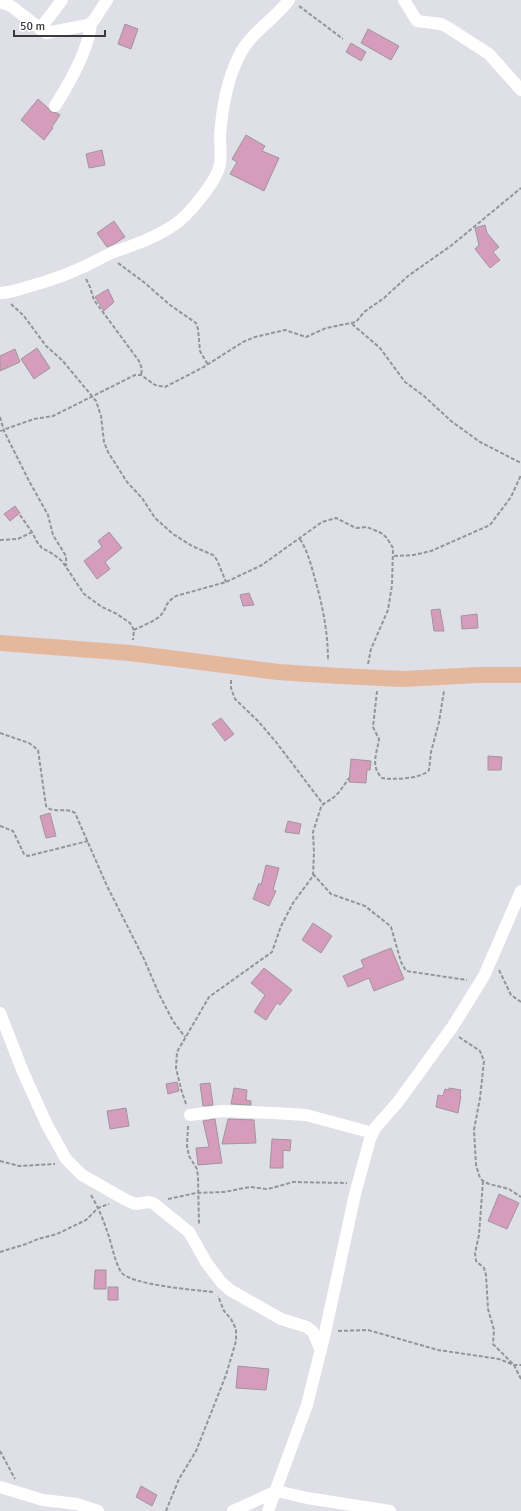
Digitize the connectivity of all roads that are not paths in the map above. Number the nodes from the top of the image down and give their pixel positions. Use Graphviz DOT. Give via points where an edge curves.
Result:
graph roads {
  1 [pos="62,0"];
  2 [pos="107,0"];
  3 [pos="404,0"];
  4 [pos="0,2"];
  5 [pos="292,2"];
  6 [pos="91,23"];
  7 [pos="40,29"];
  8 [pos="521,90"];
  9 [pos="55,106"];
  10 [pos="3,297"];
  11 [pos="0,643"];
  12 [pos="521,675"];
  13 [pos="521,891"];
  14 [pos="0,1014"];
  15 [pos="190,1114"];
  16 [pos="372,1133"];
  17 [pos="321,1351"];
  18 [pos="0,1487"];
  19 [pos="277,1491"];
  20 [pos="98,1511"];
  21 [pos="233,1511"];
  22 [pos="268,1511"];
  23 [pos="390,1511"];
  1 -- 7 [label="street"];
  2 -- 6 [label="street"];
  3 -- 8 [label="street" via="416,21 441,24 489,54"];
  4 -- 7 [label="street" via="11,6"];
  5 -- 10 [label="street" via="255,34 239,55 225,96 219,167 194,206 175,224 152,238 108,255 81,269"];
  6 -- 7 [label="street" via="48,33"];
  6 -- 9 [label="street" via="90,33 76,69"];
  11 -- 12 [label="main road" via="130,653 278,672 424,679 446,676"];
  13 -- 16 [label="street" via="480,983 398,1102"];
  14 -- 17 [label="street" via="47,1125 66,1159 82,1175 132,1203 153,1203 189,1232 214,1275 230,1290 281,1319 307,1327 313,1332"];
  15 -- 16 [label="street" via="222,1111 288,1114 306,1116"];
  16 -- 17 [label="street" via="358,1184"];
  17 -- 19 [label="street" via="307,1405"];
  18 -- 20 [label="street" via="43,1500 77,1504"];
  19 -- 21 [label="street"];
  19 -- 22 [label="street"];
  19 -- 23 [label="street"];
}
